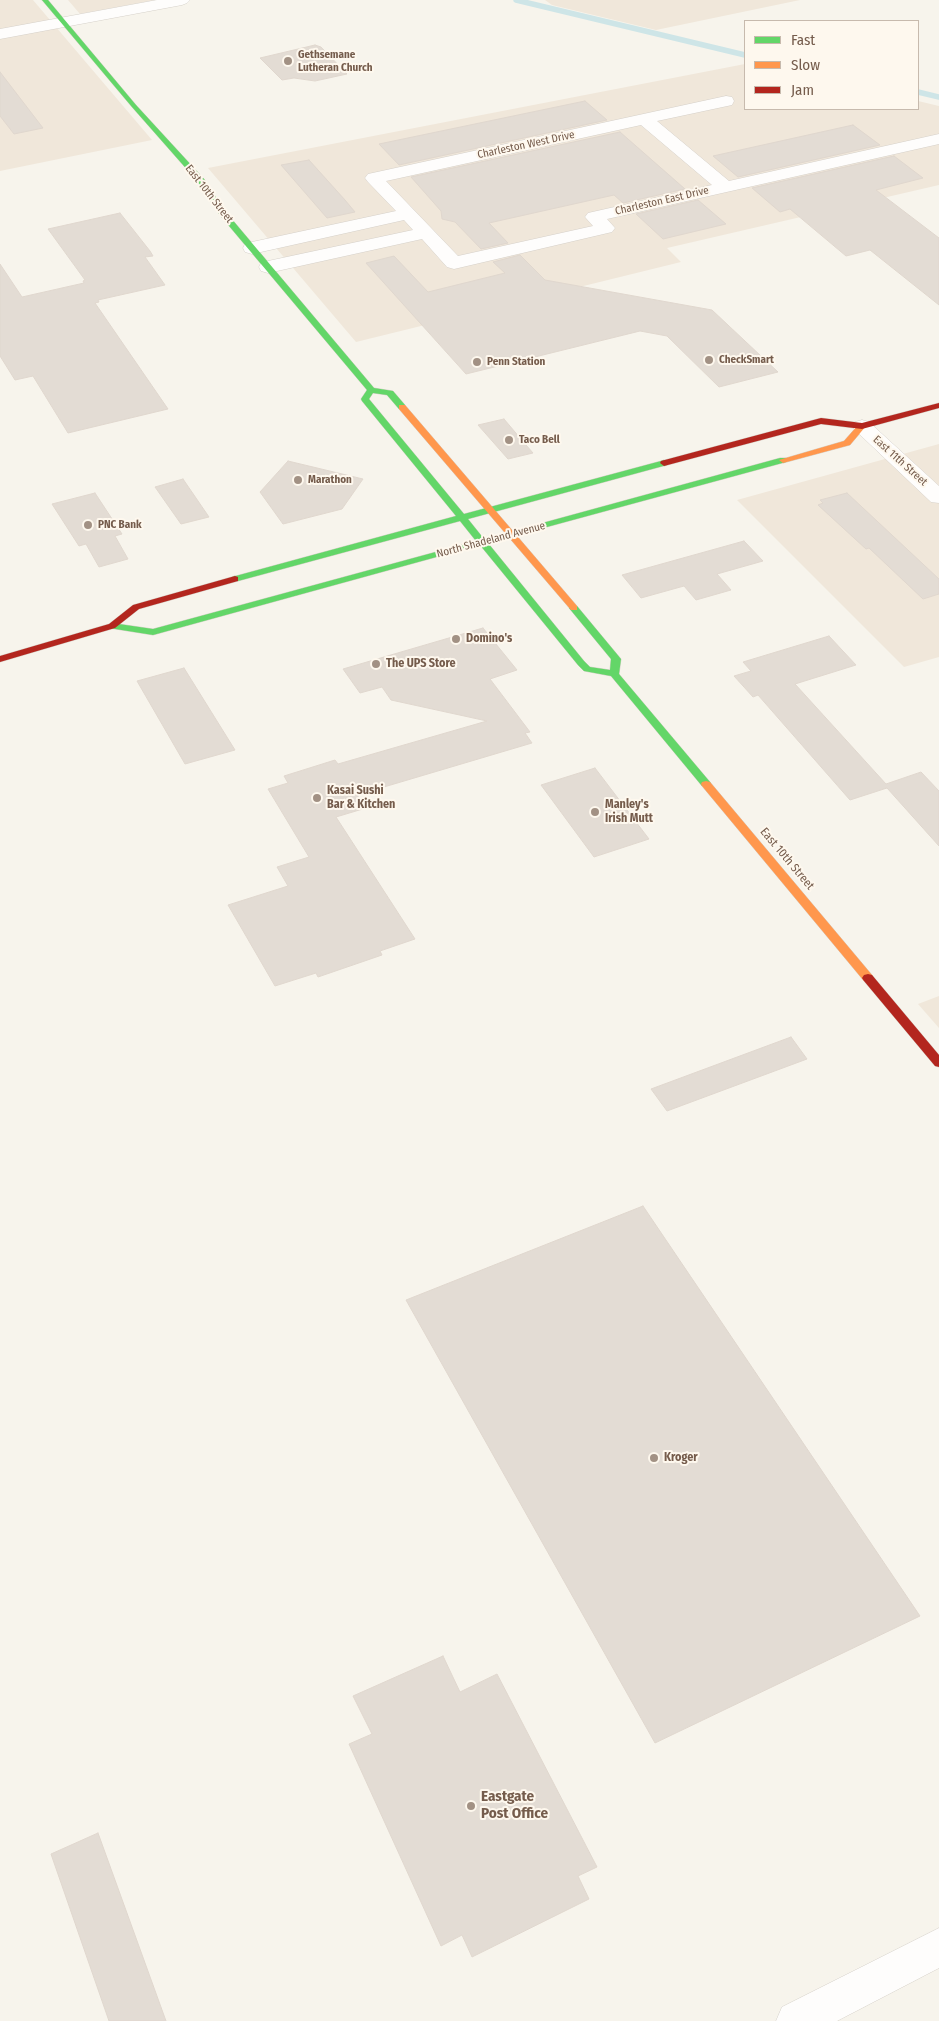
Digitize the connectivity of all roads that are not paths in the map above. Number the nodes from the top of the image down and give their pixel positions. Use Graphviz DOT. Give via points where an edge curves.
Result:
graph roads {
  1 [pos="45,0"];
  2 [pos="182,0"];
  3 [pos="63,22"];
  4 [pos="0,34"];
  5 [pos="726,101"];
  6 [pos="644,119"];
  7 [pos="939,139"];
  8 [pos="725,187"];
  9 [pos="409,214"];
  10 [pos="426,233"];
  11 [pos="252,248"];
  12 [pos="268,267"];
  13 [pos="371,390"];
  14 [pos="939,405"];
  15 [pos="862,426"];
  16 [pos="939,497"];
  17 [pos="490,509"];
  18 [pos="461,517"];
  19 [pos="511,534"];
  20 [pos="482,542"];
  21 [pos="112,626"];
  22 [pos="0,659"];
  23 [pos="614,674"];
  24 [pos="939,1063"];
  25 [pos="939,1947"];
  26 [pos="796,2021"];
  1 -- 3 [label="main road, East 10th Street"];
  2 -- 3 [label="street"];
  3 -- 4 [label="street"];
  3 -- 11 [label="main road, East 10th Street" via="201,181"];
  5 -- 6 [label="street, Charleston West Drive"];
  6 -- 8 [label="street"];
  6 -- 9 [label="street, Charleston West Drive" via="374,178"];
  7 -- 8 [label="street, Charleston East Drive"];
  8 -- 10 [label="street, Charleston East Drive" via="594,216 606,228 454,263"];
  9 -- 10 [label="street, Charleston West Drive"];
  9 -- 11 [label="street"];
  10 -- 12 [label="street"];
  11 -- 12 [label="main road, East 10th Street"];
  12 -- 13 [label="main road, East 10th Street"];
  13 -- 17 [label="main road, East 10th Street" via="390,393"];
  13 -- 18 [label="main road" via="365,400"];
  14 -- 15 [label="main road, North Shadeland Avenue"];
  15 -- 16 [label="street, East 11th Street"];
  15 -- 17 [label="main road, North Shadeland Avenue" via="821,421"];
  15 -- 19 [label="main road, North Shadeland Avenue" via="847,443"];
  17 -- 18 [label="main road, North Shadeland Avenue"];
  17 -- 19 [label="main road, East 10th Street"];
  18 -- 20 [label="main road"];
  18 -- 21 [label="main road, North Shadeland Avenue" via="136,607"];
  19 -- 20 [label="main road, North Shadeland Avenue"];
  19 -- 23 [label="main road, East 10th Street" via="616,659"];
  20 -- 21 [label="main road, North Shadeland Avenue" via="153,632"];
  20 -- 23 [label="main road" via="587,669"];
  21 -- 22 [label="main road, North Shadeland Avenue"];
  23 -- 24 [label="main road, East 10th Street"];
  25 -- 26 [label="street"];
}
